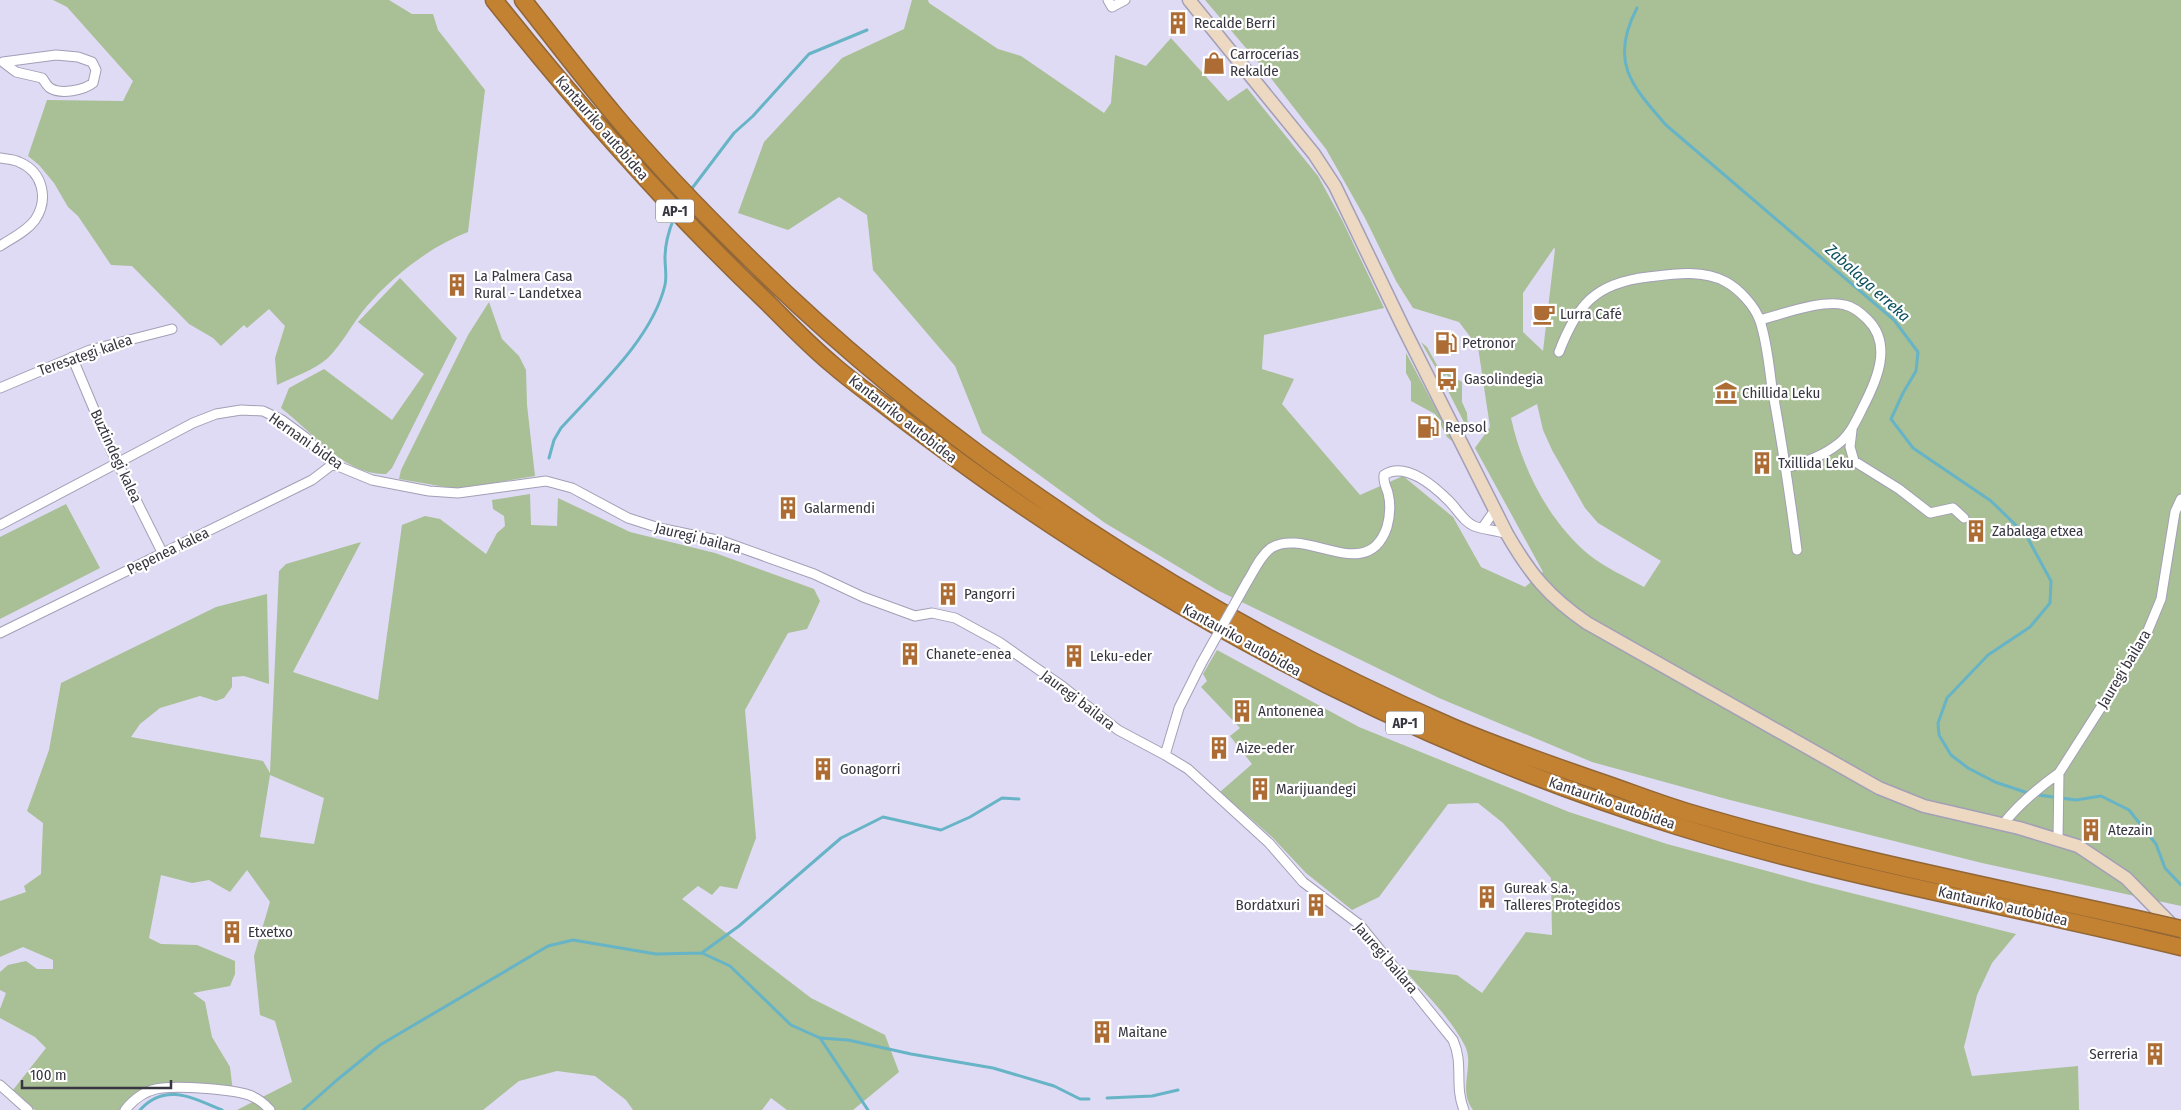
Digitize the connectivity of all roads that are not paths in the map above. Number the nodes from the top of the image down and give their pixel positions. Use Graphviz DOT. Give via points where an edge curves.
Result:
graph roads {
  1 [pos="494,0"];
  2 [pos="523,0"];
  3 [pos="1108,0"];
  4 [pos="1125,0"];
  5 [pos="1190,1"];
  6 [pos="1,62"];
  7 [pos="0,158"];
  8 [pos="0,246"];
  9 [pos="1760,320"];
  10 [pos="172,329"];
  11 [pos="1558,352"];
  12 [pos="72,357"];
  13 [pos="0,388"];
  14 [pos="1852,430"];
  15 [pos="118,464"];
  16 [pos="334,464"];
  17 [pos="1786,468"];
  18 [pos="546,481"];
  19 [pos="2181,499"];
  20 [pos="1495,510"];
  21 [pos="1964,518"];
  22 [pos="0,525"];
  23 [pos="1483,527"];
  24 [pos="1507,534"];
  25 [pos="1797,550"];
  26 [pos="163,554"];
  27 [pos="0,633"];
  28 [pos="1165,755"];
  29 [pos="2059,773"];
  30 [pos="2003,824"];
  31 [pos="2058,839"];
  32 [pos="2181,929"];
  33 [pos="2178,942"];
  34 [pos="0,1085"];
  35 [pos="28,1110"];
  36 [pos="125,1110"];
  37 [pos="270,1110"];
  38 [pos="1464,1110"];
  1 -- 33 [label="highway, Kantauriko autobidea / AP-1" via="610,140 673,209 833,365 959,463 1069,538 1253,648 1383,713 1512,768 1678,827 1781,855"];
  2 -- 32 [label="highway, Kantauriko autobidea / AP-1, bridge" via="627,128 684,191 754,263 906,398 1078,523 1181,588 1269,638 1455,728 1684,811 1901,867"];
  3 -- 4 [label="street" via="1112,7"];
  5 -- 20 [label="main road" via="1314,154 1335,186"];
  6 -- 6 [label="street" via="78,56 92,62 96,76 93,83 85,88 62,91 50,88 42,78 16,72"];
  7 -- 8 [label="street" via="18,161 30,168 44,194 42,207 34,221"];
  9 -- 11 [label="street" via="1737,289 1724,280 1683,273 1645,277 1616,283 1596,292 1566,333"];
  9 -- 14 [label="street" via="1829,304 1846,305 1872,324 1879,336 1880,368"];
  9 -- 17 [label="street"];
  10 -- 12 [label="street, Teresategi kalea"];
  12 -- 13 [label="street, Teresategi kalea"];
  12 -- 15 [label="street, Buztindegi kalea"];
  14 -- 17 [label="street" via="1815,459"];
  14 -- 21 [label="street" via="1850,447 1854,461 1930,513 1953,508"];
  15 -- 16 [label="street, Hernani bidea" via="193,423 216,414 241,410 263,411 282,420"];
  15 -- 22 [label="street, Hernani bidea"];
  15 -- 26 [label="street, Buztindegi kalea"];
  16 -- 18 [label="street, Hernani bidea" via="372,480 429,491 458,492"];
  16 -- 26 [label="street, Pepenea kalea" via="312,480"];
  17 -- 25 [label="street"];
  18 -- 28 [label="street, Jauregi bailara" via="572,488 628,518 722,541 814,574 862,597 915,616 932,613 955,618 999,642 1118,730"];
  19 -- 29 [label="street, Jauregi bailara" via="2175,512 2161,599 2144,640"];
  20 -- 23 [label="street"];
  20 -- 24 [label="main road"];
  23 -- 24 [label="street"];
  23 -- 28 [label="street, bridge" via="1474,526 1416,475 1400,469 1384,475 1390,510 1387,528 1370,550 1345,554 1285,543 1272,548 1263,555 1201,664 1179,708"];
  24 -- 30 [label="main road" via="1521,559 1546,591 1587,623 1879,788 1934,809"];
  26 -- 27 [label="street, Pepenea kalea"];
  28 -- 38 [label="street, Jauregi bailara" via="1188,770 1269,843 1303,882 1360,925 1385,953 1453,1040 1458,1051 1459,1098"];
  29 -- 30 [label="street, Jauregi bailara" via="2016,807"];
  29 -- 31 [label="street"];
  30 -- 31 [label="main road"];
  31 -- 33 [label="main road" via="2090,852 2126,878"];
  34 -- 35 [label="street"];
  36 -- 37 [label="street" via="142,1094 172,1088 248,1095"];
}
